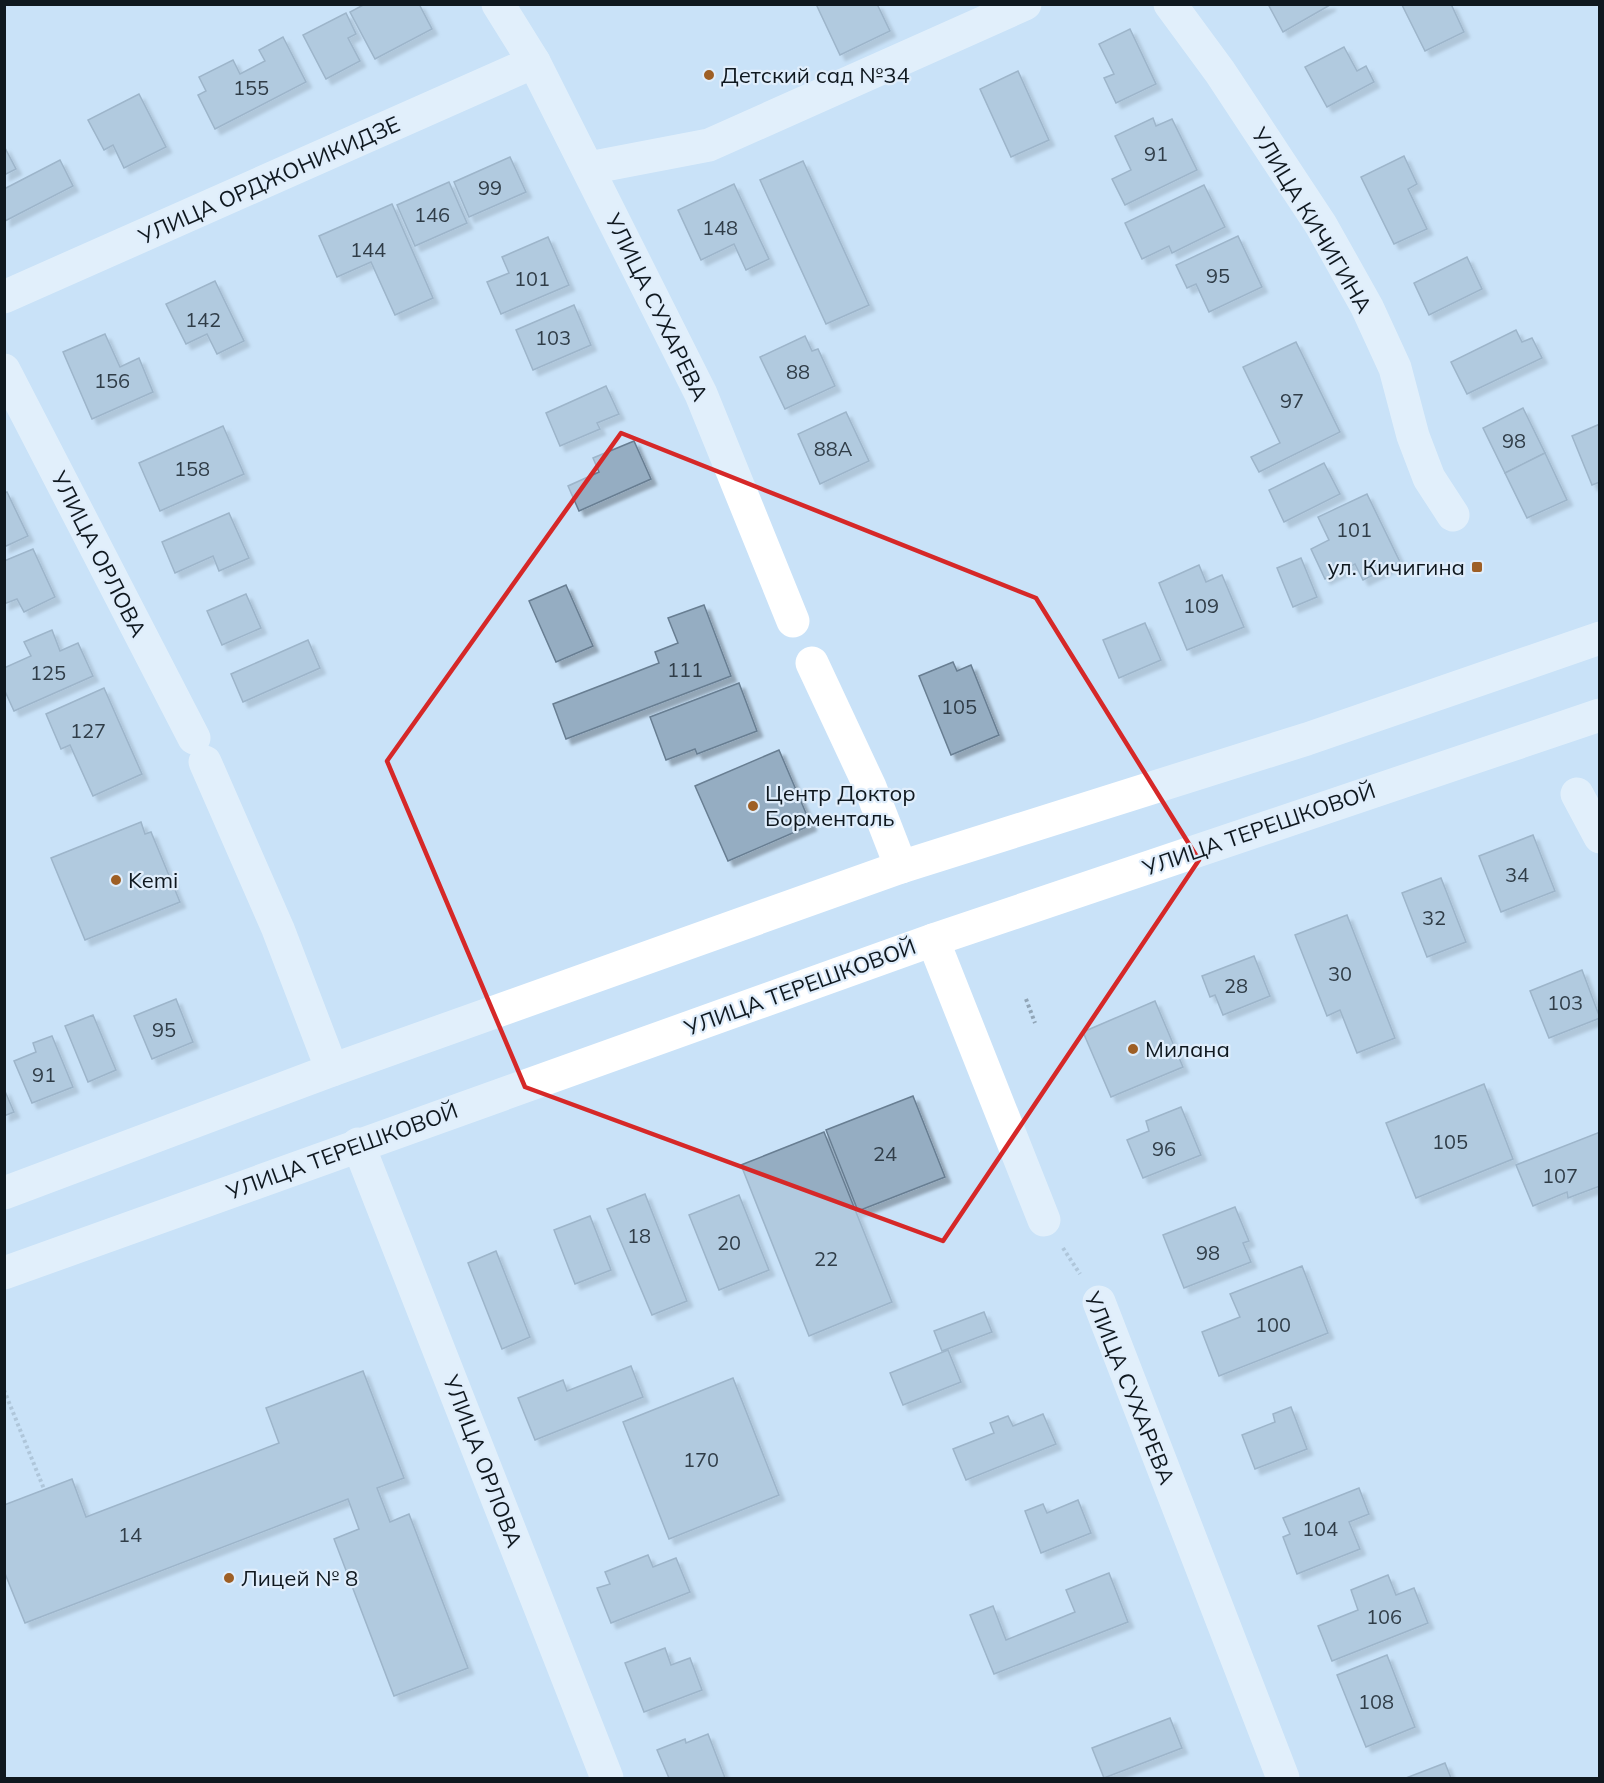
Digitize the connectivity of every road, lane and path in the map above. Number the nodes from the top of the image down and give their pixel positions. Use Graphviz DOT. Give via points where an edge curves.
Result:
graph roads {
  1 [pos="498,4"];
  2 [pos="1025,4"];
  3 [pos="1170,4"];
  4 [pos="534,62"];
  5 [pos="589,168"];
  6 [pos="4,297"];
  7 [pos="4,370"];
  8 [pos="1453,515"];
  9 [pos="793,621"];
  10 [pos="1599,638"];
  11 [pos="812,663"];
  12 [pos="1599,715"];
  13 [pos="1577,794"];
  14 [pos="1599,837"];
  15 [pos="901,867"];
  16 [pos="933,940"];
  17 [pos="1026,999"];
  18 [pos="1035,1023"];
  19 [pos="332,1071"];
  20 [pos="358,1144"];
  21 [pos="4,1193"];
  22 [pos="1044,1220"];
  23 [pos="4,1274"];
  24 [pos="1099,1302"];
  25 [pos="4,1390"];
  26 [pos="44,1490"];
  27 [pos="607,1779"];
  28 [pos="1284,1779"];
  1 -- 4 [label="street, УЛИЦА СУХАРЕВА"];
  2 -- 5 [label="street" via="709,145"];
  3 -- 8 [label="street, УЛИЦА КИЧИГИНА" via="1321,225 1367,307 1395,368 1429,478"];
  4 -- 5 [label="street, УЛИЦА СУХАРЕВА"];
  4 -- 6 [label="street, УЛИЦА ОРДЖОНИКИДЗЕ"];
  5 -- 9 [label="street, УЛИЦА СУХАРЕВА" via="701,394"];
  7 -- 19 [label="street, УЛИЦА ОРЛОВА" via="199,750 278,929"];
  10 -- 15 [label="street" via="1307,739"];
  11 -- 15 [label="street" via="870,787"];
  12 -- 16 [label="street, УЛИЦА ТЕРЕШКОВОЙ"];
  13 -- 14 [label="street"];
  15 -- 19 [label="street"];
  16 -- 20 [label="street, УЛИЦА ТЕРЕШКОВОЙ"];
  16 -- 22 [label="street"];
  17 -- 18 [label="path"];
  19 -- 21 [label="street"];
  20 -- 23 [label="street, УЛИЦА ТЕРЕШКОВОЙ"];
  20 -- 27 [label="street, УЛИЦА ОРЛОВА"];
  22 -- 24 [label="path, УЛИЦА СУХАРЕВА"];
  24 -- 28 [label="street, УЛИЦА СУХАРЕВА"];
  25 -- 26 [label="path"];
}
